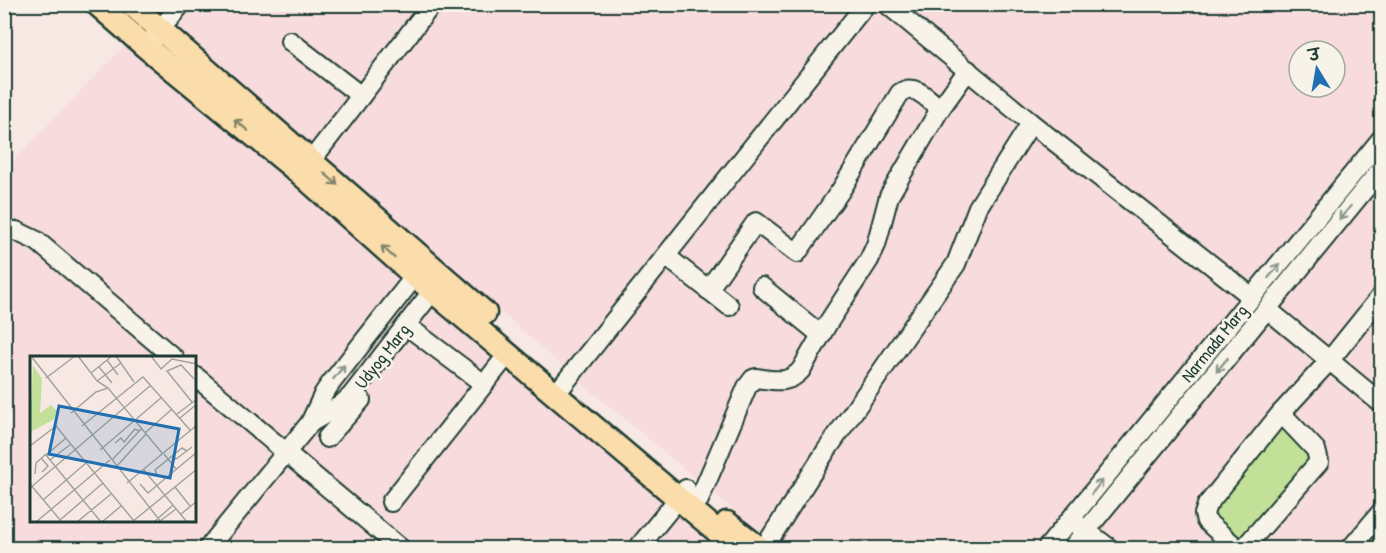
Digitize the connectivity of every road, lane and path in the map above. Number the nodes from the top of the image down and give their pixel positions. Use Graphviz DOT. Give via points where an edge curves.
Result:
graph roads {
  1 [pos="97,4"];
  2 [pos="131,4"];
  3 [pos="181,4"];
  4 [pos="432,4"];
  5 [pos="866,4"];
  6 [pos="887,4"];
  7 [pos="153,39"];
  8 [pos="290,41"];
  9 [pos="968,70"];
  10 [pos="361,96"];
  11 [pos="940,109"];
  12 [pos="1031,123"];
  13 [pos="1382,138"];
  14 [pos="306,168"];
  15 [pos="1382,168"];
  16 [pos="4,232"];
  17 [pos="666,256"];
  18 [pos="420,269"];
  19 [pos="762,287"];
  20 [pos="439,288"];
  21 [pos="708,290"];
  22 [pos="1252,297"];
  23 [pos="729,306"];
  24 [pos="1378,308"];
  25 [pos="1267,309"];
  26 [pos="415,332"];
  27 [pos="821,335"];
  28 [pos="508,354"];
  29 [pos="172,356"];
  30 [pos="1329,361"];
  31 [pos="196,377"];
  32 [pos="484,384"];
  33 [pos="560,389"];
  34 [pos="1382,404"];
  35 [pos="1281,413"];
  36 [pos="310,423"];
  37 [pos="327,438"];
  38 [pos="285,453"];
  39 [pos="687,496"];
  40 [pos="391,502"];
  41 [pos="1382,511"];
  42 [pos="1071,519"];
  43 [pos="1086,531"];
  44 [pos="208,549"];
  45 [pos="400,549"];
  46 [pos="638,549"];
  47 [pos="737,549"];
  48 [pos="759,549"];
  49 [pos="764,549"];
  50 [pos="1047,549"];
  51 [pos="1072,549"];
  52 [pos="1108,549"];
  53 [pos="1237,549"];
  54 [pos="1244,549"];
  55 [pos="1351,549"];
  1 -- 7 [label="main road"];
  2 -- 7 [label="main road"];
  3 -- 7 [label="street"];
  4 -- 10 [label="street"];
  5 -- 17 [label="street"];
  6 -- 9 [label="street"];
  7 -- 14 [label="main road"];
  8 -- 10 [label="street"];
  9 -- 11 [label="street"];
  9 -- 12 [label="street"];
  10 -- 14 [label="street"];
  11 -- 21 [label="street" via="906,88 797,253 756,222"];
  11 -- 27 [label="street" via="889,196 869,260"];
  12 -- 22 [label="street"];
  12 -- 49 [label="street" via="978,207 956,264 832,442"];
  22 -- 13 [label="street, Narmada Marg, one-way"];
  14 -- 18 [label="main road"];
  15 -- 25 [label="street, Narmada Marg, one-way"];
  16 -- 29 [label="street" via="16,231 37,241"];
  17 -- 21 [label="street"];
  17 -- 33 [label="street"];
  18 -- 20 [label="main road"];
  36 -- 18 [label="street, Udyog Marg, one-way" via="331,383"];
  19 -- 27 [label="street"];
  20 -- 26 [label="street"];
  20 -- 28 [label="main road"];
  20 -- 33 [label="main road"];
  20 -- 36 [label="street, Udyog Marg" via="351,396"];
  21 -- 23 [label="street"];
  42 -- 22 [label="street, Narmada Marg, one-way"];
  24 -- 30 [label="street"];
  25 -- 30 [label="street"];
  25 -- 43 [label="street, Narmada Marg, one-way"];
  26 -- 32 [label="street"];
  26 -- 37 [label="street"];
  27 -- 39 [label="street" via="796,376 782,382 756,378 750,383"];
  28 -- 32 [label="street"];
  28 -- 33 [label="main road"];
  30 -- 34 [label="street"];
  30 -- 35 [label="street"];
  31 -- 38 [label="street"];
  32 -- 40 [label="street"];
  33 -- 39 [label="main road"];
  35 -- 53 [label="street" via="1207,505 1204,514 1209,525"];
  35 -- 54 [label="street" via="1316,450 1319,462"];
  36 -- 38 [label="street, Udyog Marg"];
  38 -- 44 [label="street, Udyog Marg"];
  38 -- 45 [label="street"];
  39 -- 46 [label="street"];
  39 -- 47 [label="main road"];
  39 -- 48 [label="main road"];
  41 -- 55 [label="street"];
  42 -- 43 [label="street"];
  42 -- 50 [label="street, Narmada Marg"];
  43 -- 51 [label="street, Narmada Marg"];
  43 -- 52 [label="street"];
}
